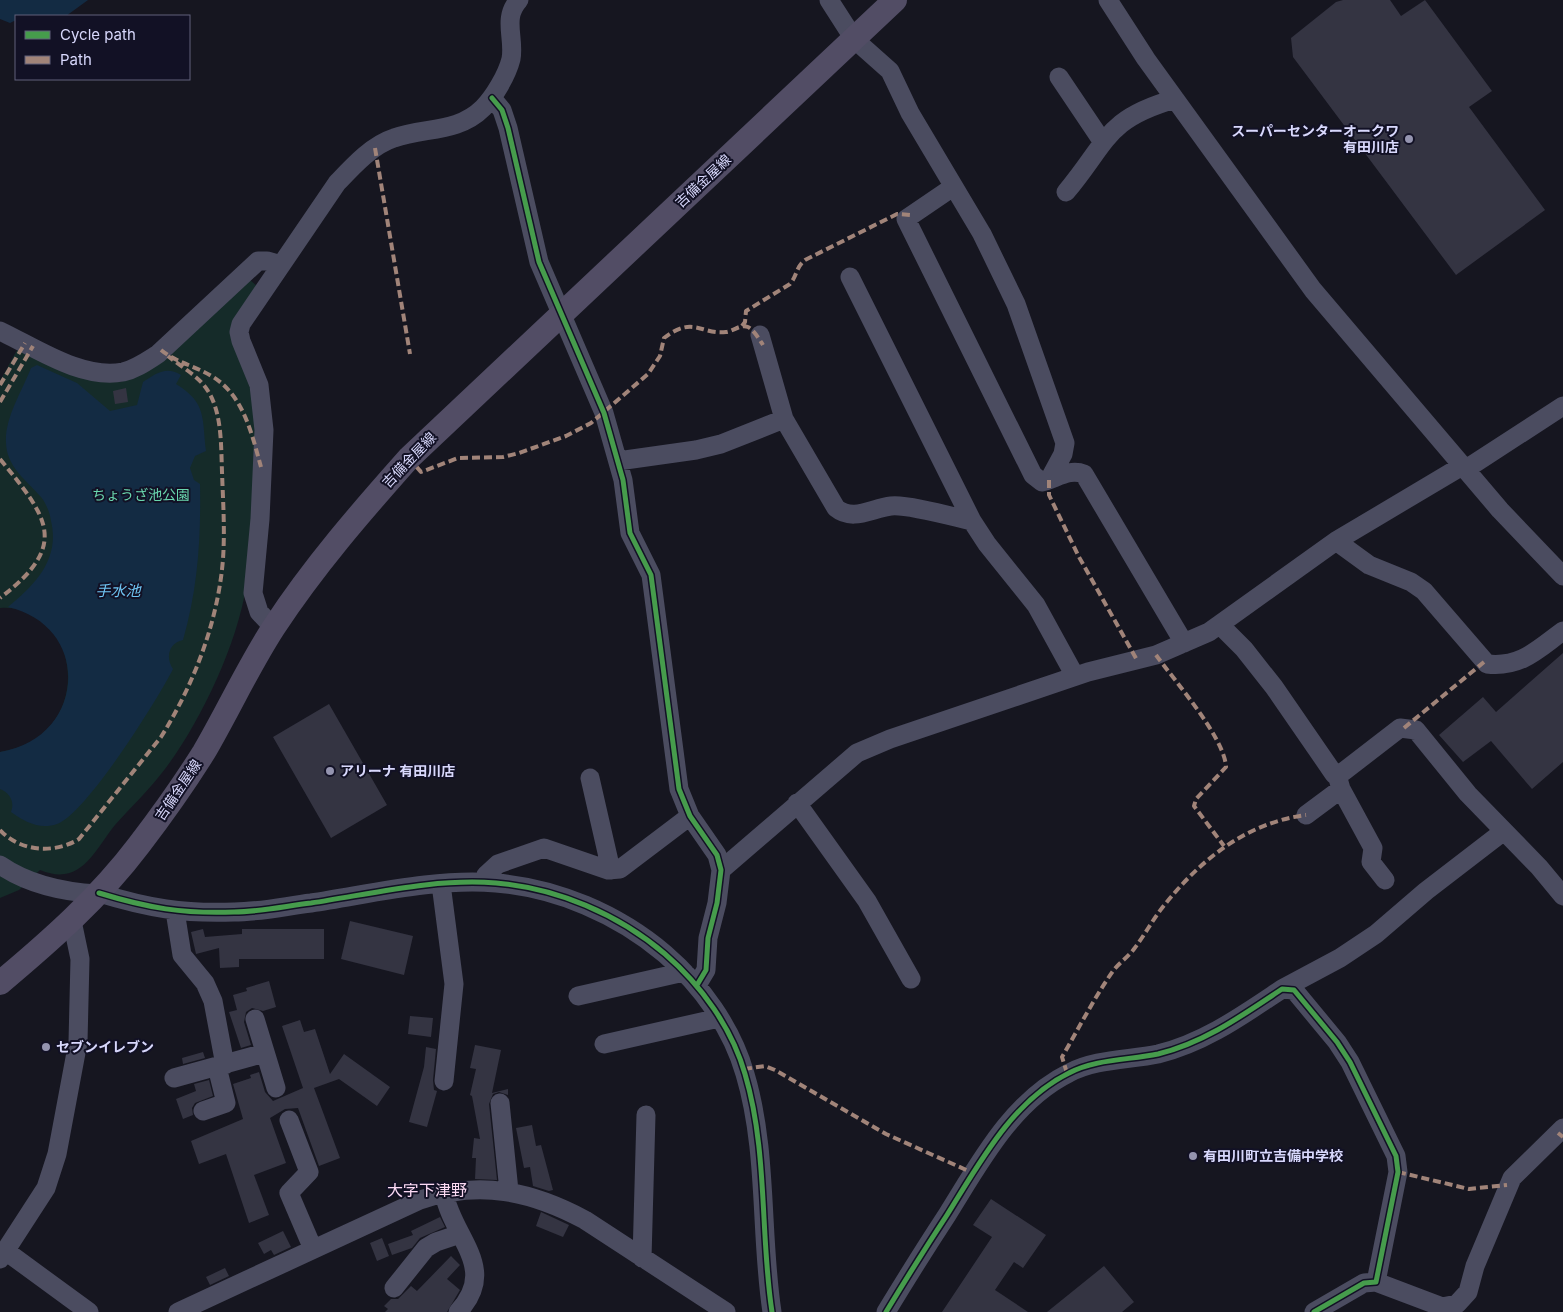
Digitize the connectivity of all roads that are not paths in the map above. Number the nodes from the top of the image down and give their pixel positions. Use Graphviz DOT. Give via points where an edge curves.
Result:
graph roads {
  1 [pos="519,0"];
  2 [pos="829,0"];
  3 [pos="895,0"];
  4 [pos="1108,0"];
  5 [pos="854,39"];
  6 [pos="1059,77"];
  7 [pos="492,98"];
  8 [pos="1174,99"];
  9 [pos="1102,141"];
  10 [pos="953,187"];
  11 [pos="1066,192"];
  12 [pos="281,265"];
  13 [pos="850,277"];
  14 [pos="562,314"];
  15 [pos="0,331"];
  16 [pos="760,335"];
  17 [pos="1563,406"];
  18 [pos="784,419"];
  19 [pos="618,461"];
  20 [pos="1464,468"];
  21 [pos="1049,480"];
  22 [pos="972,521"];
  23 [pos="1336,541"];
  24 [pos="1563,576"];
  25 [pos="1220,625"];
  26 [pos="274,628"];
  27 [pos="1563,631"];
  28 [pos="1184,643"];
  29 [pos="1075,676"];
  30 [pos="590,778"];
  31 [pos="1339,782"];
  32 [pos="797,803"];
  33 [pos="1306,815"];
  34 [pos="690,816"];
  35 [pos="1504,831"];
  36 [pos="0,865"];
  37 [pos="611,870"];
  38 [pos="721,870"];
  39 [pos="1385,880"];
  40 [pos="485,882"];
  41 [pos="441,884"];
  42 [pos="98,894"];
  43 [pos="1563,896"];
  44 [pos="175,911"];
  45 [pos="72,921"];
  46 [pos="911,978"];
  47 [pos="690,979"];
  48 [pos="0,983"];
  49 [pos="1282,989"];
  50 [pos="578,996"];
  51 [pos="719,1018"];
  52 [pos="254,1019"];
  53 [pos="604,1044"];
  54 [pos="265,1053"];
  55 [pos="221,1066"];
  56 [pos="174,1078"];
  57 [pos="444,1080"];
  58 [pos="276,1088"];
  59 [pos="500,1103"];
  60 [pos="203,1111"];
  61 [pos="646,1115"];
  62 [pos="289,1120"];
  63 [pos="1563,1128"];
  64 [pos="509,1192"];
  65 [pos="444,1193"];
  66 [pos="460,1234"];
  67 [pos="313,1249"];
  68 [pos="3,1256"];
  69 [pos="642,1258"];
  70 [pos="1376,1282"];
  71 [pos="394,1288"];
  72 [pos="1450,1309"];
  73 [pos="89,1312"];
  74 [pos="178,1312"];
  75 [pos="458,1312"];
  76 [pos="726,1312"];
  77 [pos="772,1312"];
  78 [pos="886,1312"];
  79 [pos="1314,1312"];
  1 -- 7 [label="street" via="510,18 511,57"];
  2 -- 5 [label="street"];
  3 -- 5 [label="main road, 吉備金屋線"];
  4 -- 8 [label="street"];
  5 -- 10 [label="street" via="890,71"];
  5 -- 14 [label="main road, 吉備金屋線"];
  6 -- 9 [label="street"];
  7 -- 12 [label="street" via="477,114 459,125 403,135 375,148 337,183"];
  7 -- 14 [label="street" via="502,110 508,128 539,262"];
  8 -- 9 [label="street" via="1130,116"];
  8 -- 20 [label="street" via="1313,290"];
  9 -- 11 [label="street"];
  10 -- 21 [label="street" via="982,234 1016,304 1065,443 1063,454"];
  10 -- 21 [label="street" via="906,219 1033,475 1042,482"];
  12 -- 15 [label="street" via="258,261 158,354 124,372 102,372 75,366"];
  12 -- 26 [label="street" via="245,316 239,332 259,385 264,430 254,593 258,612"];
  13 -- 22 [label="street"];
  14 -- 19 [label="street" via="601,405"];
  14 -- 26 [label="main road, 吉備金屋線" via="409,458 342,534"];
  16 -- 18 [label="street"];
  17 -- 20 [label="street"];
  18 -- 19 [label="street" via="721,444"];
  18 -- 22 [label="street" via="836,508 844,514 893,505"];
  19 -- 34 [label="street" via="630,533 651,575 679,789"];
  20 -- 23 [label="street"];
  20 -- 24 [label="street"];
  21 -- 28 [label="street" via="1078,471 1090,481"];
  22 -- 29 [label="street" via="1036,605"];
  23 -- 25 [label="street"];
  23 -- 27 [label="street" via="1369,564 1424,591 1487,664 1524,660"];
  25 -- 28 [label="street"];
  25 -- 31 [label="street" via="1274,687"];
  26 -- 42 [label="main road, 吉備金屋線" via="204,752 169,806"];
  28 -- 29 [label="street" via="1156,655"];
  29 -- 32 [label="street" via="890,738 857,753"];
  30 -- 37 [label="street"];
  31 -- 33 [label="street"];
  31 -- 35 [label="street" via="1400,728 1416,730 1468,794"];
  31 -- 39 [label="street" via="1373,848 1371,862"];
  32 -- 38 [label="street"];
  32 -- 46 [label="street" via="867,901"];
  34 -- 37 [label="street" via="631,863"];
  34 -- 38 [label="street" via="717,855"];
  35 -- 43 [label="street"];
  35 -- 49 [label="street" via="1376,934 1340,958"];
  36 -- 42 [label="street" via="39,884 70,892"];
  37 -- 40 [label="street" via="544,848 498,864 486,875"];
  38 -- 47 [label="street" via="708,938 706,970"];
  40 -- 41 [label="street"];
  40 -- 47 [label="street" via="540,890 600,912 635,932"];
  41 -- 44 [label="street" via="251,911"];
  41 -- 57 [label="street" via="454,984"];
  42 -- 44 [label="street"];
  42 -- 45 [label="main road, 吉備金屋線"];
  44 -- 55 [label="street" via="182,955 205,983 213,1001"];
  45 -- 48 [label="main road, 吉備金屋線"];
  45 -- 68 [label="street" via="80,959 78,1042 57,1154 46,1188"];
  47 -- 50 [label="street"];
  47 -- 51 [label="street"];
  49 -- 70 [label="street" via="1294,990 1337,1042 1364,1088 1396,1156 1398,1172"];
  49 -- 78 [label="street" via="1200,1040 1159,1054 1080,1068 1067,1073 1036,1096 1020,1110 992,1145"];
  51 -- 53 [label="street"];
  51 -- 77 [label="street" via="741,1060 756,1121"];
  52 -- 54 [label="street"];
  54 -- 55 [label="street"];
  54 -- 58 [label="street"];
  55 -- 56 [label="street"];
  55 -- 60 [label="street" via="226,1103"];
  59 -- 64 [label="street"];
  61 -- 69 [label="street"];
  62 -- 67 [label="street" via="309,1172 289,1193"];
  63 -- 72 [label="street" via="1512,1178 1475,1266 1468,1292"];
  64 -- 65 [label="street"];
  64 -- 69 [label="street" via="561,1207"];
  65 -- 66 [label="street"];
  65 -- 67 [label="street" via="397,1210"];
  66 -- 71 [label="street" via="430,1244"];
  66 -- 75 [label="street" via="476,1270 474,1288"];
  67 -- 74 [label="street"];
  68 -- 73 [label="street"];
  69 -- 76 [label="street"];
  70 -- 72 [label="street"];
  70 -- 79 [label="street" via="1364,1283"];
}
